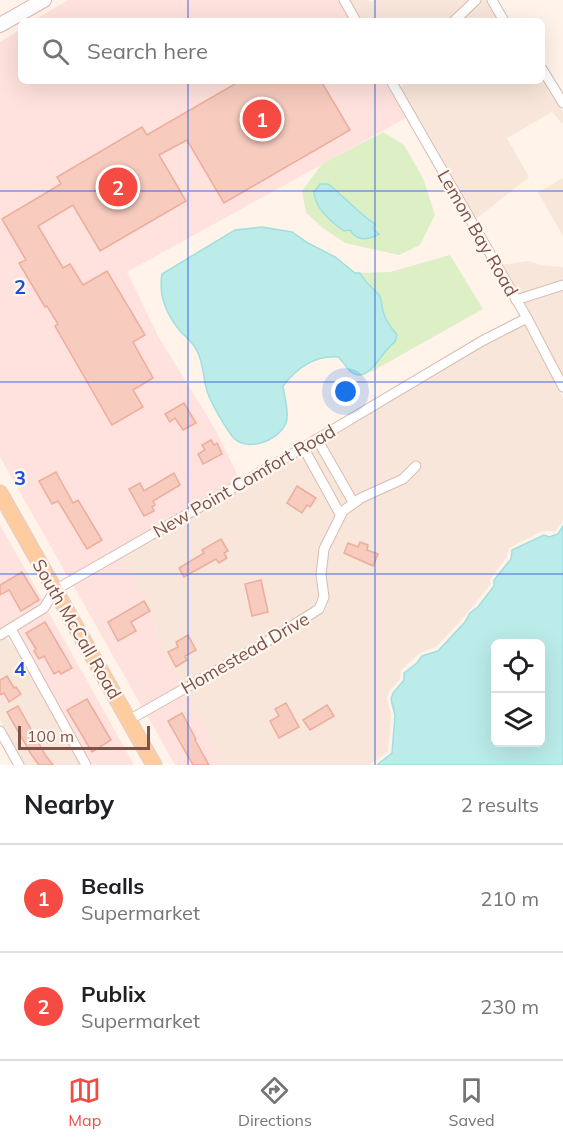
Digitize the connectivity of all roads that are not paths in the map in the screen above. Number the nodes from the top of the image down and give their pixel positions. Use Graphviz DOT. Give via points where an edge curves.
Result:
graph roads {
  1 [pos="44,0"];
  2 [pos="344,0"];
  3 [pos="476,0"];
  4 [pos="492,0"];
  5 [pos="354,18"];
  6 [pos="457,18"];
  7 [pos="502,18"];
  8 [pos="0,25"];
  9 [pos="545,74"];
  10 [pos="396,84"];
  11 [pos="563,103"];
  12 [pos="563,285"];
  13 [pos="516,300"];
  14 [pos="527,318"];
  15 [pos="563,387"];
  16 [pos="317,439"];
  17 [pos="303,447"];
  18 [pos="416,466"];
  19 [pos="0,493"];
  20 [pos="353,502"];
  21 [pos="340,514"];
  22 [pos="55,590"];
  23 [pos="11,629"];
  24 [pos="0,635"];
  25 [pos="129,720"];
  26 [pos="0,731"];
  27 [pos="19,765"];
  28 [pos="87,765"];
  29 [pos="154,765"];
  1 -- 8 [label="main road"];
  2 -- 5 [label="street"];
  3 -- 6 [label="street"];
  4 -- 7 [label="street"];
  9 -- 11 [label="street"];
  10 -- 13 [label="street, Lemon Bay Road"];
  12 -- 13 [label="street"];
  13 -- 14 [label="street, Lemon Bay Road"];
  14 -- 15 [label="street, Lemon Bay Road"];
  14 -- 16 [label="street, New Point Comfort Road"];
  16 -- 17 [label="street, New Point Comfort Road"];
  16 -- 20 [label="street"];
  17 -- 21 [label="street"];
  17 -- 22 [label="street, New Point Comfort Road"];
  18 -- 20 [label="street, Homestead Drive" via="398,482"];
  19 -- 22 [label="main road, South McCall Road"];
  20 -- 21 [label="street, Homestead Drive"];
  21 -- 25 [label="street, Homestead Drive" via="324,549 324,597 319,609"];
  22 -- 23 [label="street" via="44,608"];
  22 -- 25 [label="main road, South McCall Road"];
  23 -- 24 [label="street"];
  23 -- 28 [label="street"];
  25 -- 29 [label="main road, South McCall Road"];
  26 -- 27 [label="street"];
}
